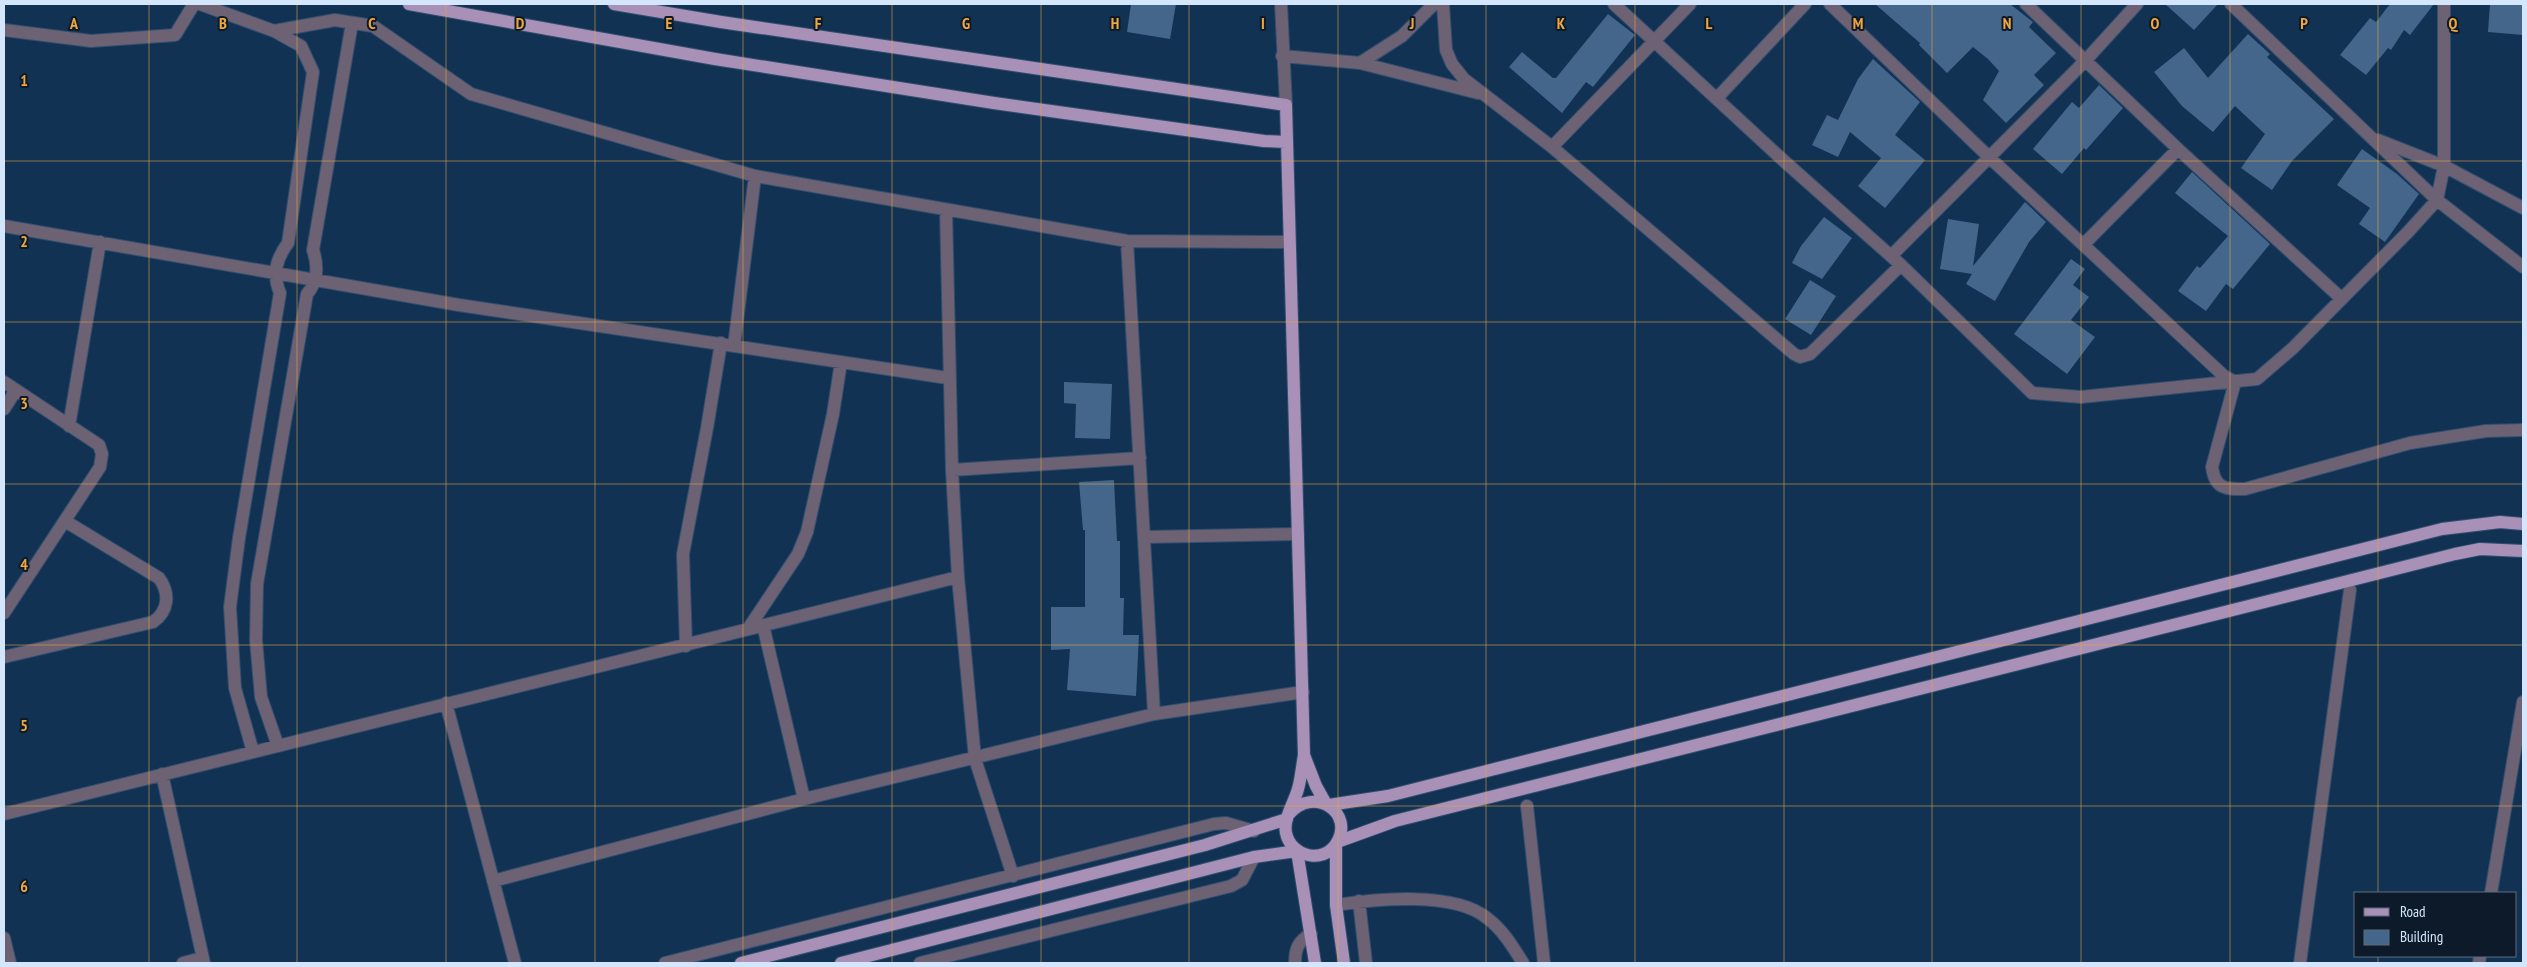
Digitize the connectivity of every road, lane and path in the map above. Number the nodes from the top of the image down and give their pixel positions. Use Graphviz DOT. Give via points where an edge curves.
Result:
graph roads {
  1 [pos="194,4"];
  2 [pos="200,4"];
  3 [pos="409,4"];
  4 [pos="614,4"];
  5 [pos="1281,4"];
  6 [pos="1434,4"];
  7 [pos="1443,4"];
  8 [pos="1614,4"];
  9 [pos="1690,4"];
  10 [pos="1805,4"];
  11 [pos="1830,4"];
  12 [pos="2026,4"];
  13 [pos="2137,4"];
  14 [pos="2231,4"];
  15 [pos="2444,4"];
  16 [pos="352,23"];
  17 [pos="4,30"];
  18 [pos="274,31"];
  19 [pos="1655,40"];
  20 [pos="1282,56"];
  21 [pos="2085,61"];
  22 [pos="1360,63"];
  23 [pos="1482,94"];
  24 [pos="1716,98"];
  25 [pos="1286,105"];
  26 [pos="2372,138"];
  27 [pos="1287,142"];
  28 [pos="1552,147"];
  29 [pos="2178,149"];
  30 [pos="1990,158"];
  31 [pos="2444,166"];
  32 [pos="755,176"];
  33 [pos="2437,200"];
  34 [pos="2523,208"];
  35 [pos="946,210"];
  36 [pos="4,226"];
  37 [pos="1127,241"];
  38 [pos="100,242"];
  39 [pos="1289,242"];
  40 [pos="2084,244"];
  41 [pos="1891,256"];
  42 [pos="1901,265"];
  43 [pos="2523,268"];
  44 [pos="276,273"];
  45 [pos="315,280"];
  46 [pos="2342,298"];
  47 [pos="720,343"];
  48 [pos="734,346"];
  49 [pos="841,362"];
  50 [pos="948,378"];
  51 [pos="4,382"];
  52 [pos="2235,382"];
  53 [pos="16,390"];
  54 [pos="4,409"];
  55 [pos="69,426"];
  56 [pos="2523,430"];
  57 [pos="1140,458"];
  58 [pos="952,470"];
  59 [pos="65,521"];
  60 [pos="2523,524"];
  61 [pos="1298,534"];
  62 [pos="1145,537"];
  63 [pos="2523,551"];
  64 [pos="958,577"];
  65 [pos="2350,590"];
  66 [pos="4,613"];
  67 [pos="763,625"];
  68 [pos="748,629"];
  69 [pos="686,646"];
  70 [pos="4,656"];
  71 [pos="1303,692"];
  72 [pos="2523,702"];
  73 [pos="446,703"];
  74 [pos="1154,714"];
  75 [pos="278,746"];
  76 [pos="253,752"];
  77 [pos="1304,755"];
  78 [pos="975,759"];
  79 [pos="162,774"];
  80 [pos="804,799"];
  81 [pos="1327,805"];
  82 [pos="1527,806"];
  83 [pos="4,814"];
  84 [pos="1288,817"];
  85 [pos="1254,831"];
  86 [pos="1336,844"];
  87 [pos="1297,851"];
  88 [pos="1254,857"];
  89 [pos="1013,876"];
  90 [pos="493,882"];
  91 [pos="2491,892"];
  92 [pos="1359,902"];
  93 [pos="1336,905"];
  94 [pos="1311,934"];
  95 [pos="4,938"];
  96 [pos="203,961"];
  97 [pos="10,963"];
  98 [pos="183,963"];
  99 [pos="515,963"];
  100 [pos="665,963"];
  101 [pos="741,963"];
  102 [pos="841,963"];
  103 [pos="920,963"];
  104 [pos="1295,963"];
  105 [pos="1315,963"];
  106 [pos="1344,963"];
  107 [pos="1366,963"];
  108 [pos="1523,963"];
  109 [pos="1544,963"];
  110 [pos="2300,963"];
  1 -- 17 [label="street" via="175,35 91,42"];
  2 -- 18 [label="street"];
  3 -- 27 [label="main road" via="715,59 994,103"];
  4 -- 25 [label="main road"];
  5 -- 20 [label="street"];
  6 -- 22 [label="street" via="1402,36"];
  7 -- 23 [label="street" via="1446,50 1452,64"];
  8 -- 19 [label="street"];
  9 -- 19 [label="street"];
  10 -- 24 [label="street"];
  11 -- 30 [label="street"];
  12 -- 21 [label="street"];
  13 -- 21 [label="street"];
  14 -- 26 [label="street"];
  15 -- 31 [label="street"];
  16 -- 18 [label="street" via="335,20"];
  16 -- 32 [label="street" via="373,26 471,94"];
  16 -- 45 [label="street" via="313,250 318,262"];
  18 -- 44 [label="street" via="301,46 313,72 288,243 278,256"];
  19 -- 24 [label="street"];
  19 -- 28 [label="street"];
  20 -- 22 [label="street"];
  20 -- 25 [label="street"];
  21 -- 29 [label="street"];
  21 -- 30 [label="street"];
  22 -- 23 [label="street"];
  23 -- 28 [label="street"];
  24 -- 41 [label="street"];
  25 -- 27 [label="main road"];
  26 -- 31 [label="street"];
  26 -- 33 [label="street"];
  27 -- 39 [label="main road"];
  28 -- 42 [label="street" via="1789,351 1800,357 1810,354"];
  29 -- 40 [label="street"];
  29 -- 46 [label="street"];
  30 -- 40 [label="street"];
  30 -- 41 [label="street"];
  31 -- 33 [label="street"];
  31 -- 34 [label="street"];
  32 -- 35 [label="street"];
  32 -- 48 [label="street"];
  33 -- 43 [label="street"];
  33 -- 46 [label="street"];
  35 -- 37 [label="street"];
  35 -- 50 [label="street"];
  36 -- 38 [label="street"];
  37 -- 39 [label="street"];
  37 -- 57 [label="street"];
  38 -- 44 [label="street"];
  38 -- 55 [label="street"];
  39 -- 61 [label="main road"];
  40 -- 52 [label="street" via="2224,376"];
  41 -- 42 [label="street"];
  42 -- 52 [label="street" via="2032,393 2081,397"];
  44 -- 45 [label="street"];
  44 -- 76 [label="street" via="274,280 280,293 230,608 236,688"];
  45 -- 47 [label="street" via="459,305"];
  45 -- 75 [label="street" via="307,294 257,584 256,640 261,697"];
  46 -- 52 [label="street" via="2257,379"];
  47 -- 48 [label="street"];
  47 -- 69 [label="street" via="683,554"];
  48 -- 49 [label="street"];
  49 -- 50 [label="street"];
  49 -- 68 [label="street" via="808,532 798,554"];
  50 -- 58 [label="street"];
  51 -- 53 [label="street"];
  52 -- 56 [label="street" via="2212,467 2220,486 2232,489 2244,489 2410,443"];
  53 -- 54 [label="street"];
  53 -- 55 [label="street"];
  55 -- 59 [label="street" via="99,445 102,454 100,467"];
  57 -- 58 [label="street"];
  57 -- 62 [label="street"];
  58 -- 64 [label="street"];
  59 -- 66 [label="street"];
  59 -- 70 [label="street" via="159,578 166,588 162,616 153,622"];
  60 -- 81 [label="main road" via="2500,522 2442,529 1397,793"];
  61 -- 62 [label="street"];
  61 -- 71 [label="main road"];
  62 -- 74 [label="street"];
  63 -- 86 [label="main road" via="2480,549 2455,554 1395,821"];
  64 -- 67 [label="street"];
  64 -- 78 [label="street"];
  65 -- 110 [label="street"];
  67 -- 68 [label="street"];
  67 -- 80 [label="street"];
  68 -- 69 [label="street"];
  69 -- 73 [label="street"];
  71 -- 74 [label="street"];
  71 -- 77 [label="main road"];
  72 -- 91 [label="street"];
  73 -- 75 [label="street"];
  73 -- 90 [label="street"];
  74 -- 78 [label="street"];
  75 -- 76 [label="street"];
  76 -- 79 [label="street"];
  77 -- 81 [label="main road"];
  77 -- 84 [label="main road" via="1299,788"];
  78 -- 80 [label="street"];
  78 -- 89 [label="street"];
  79 -- 83 [label="street"];
  79 -- 96 [label="street"];
  80 -- 90 [label="street"];
  81 -- 84 [label="main road" via="1303,802"];
  81 -- 86 [label="main road" via="1340,819"];
  82 -- 109 [label="street"];
  84 -- 85 [label="main road"];
  84 -- 87 [label="main road" via="1286,833"];
  85 -- 89 [label="street" via="1226,823 1214,824"];
  85 -- 101 [label="main road"];
  86 -- 87 [label="main road" via="1322,855 1312,856"];
  86 -- 93 [label="main road"];
  87 -- 88 [label="main road"];
  87 -- 94 [label="main road"];
  88 -- 102 [label="main road"];
  88 -- 103 [label="street" via="1242,880 1231,886"];
  89 -- 100 [label="street"];
  90 -- 99 [label="street"];
  92 -- 93 [label="street"];
  92 -- 107 [label="street"];
  92 -- 108 [label="street" via="1387,898 1469,907 1487,917 1499,929"];
  93 -- 106 [label="main road"];
  94 -- 104 [label="street" via="1298,946"];
  94 -- 105 [label="main road"];
  95 -- 97 [label="street"];
  96 -- 98 [label="street"];
}
